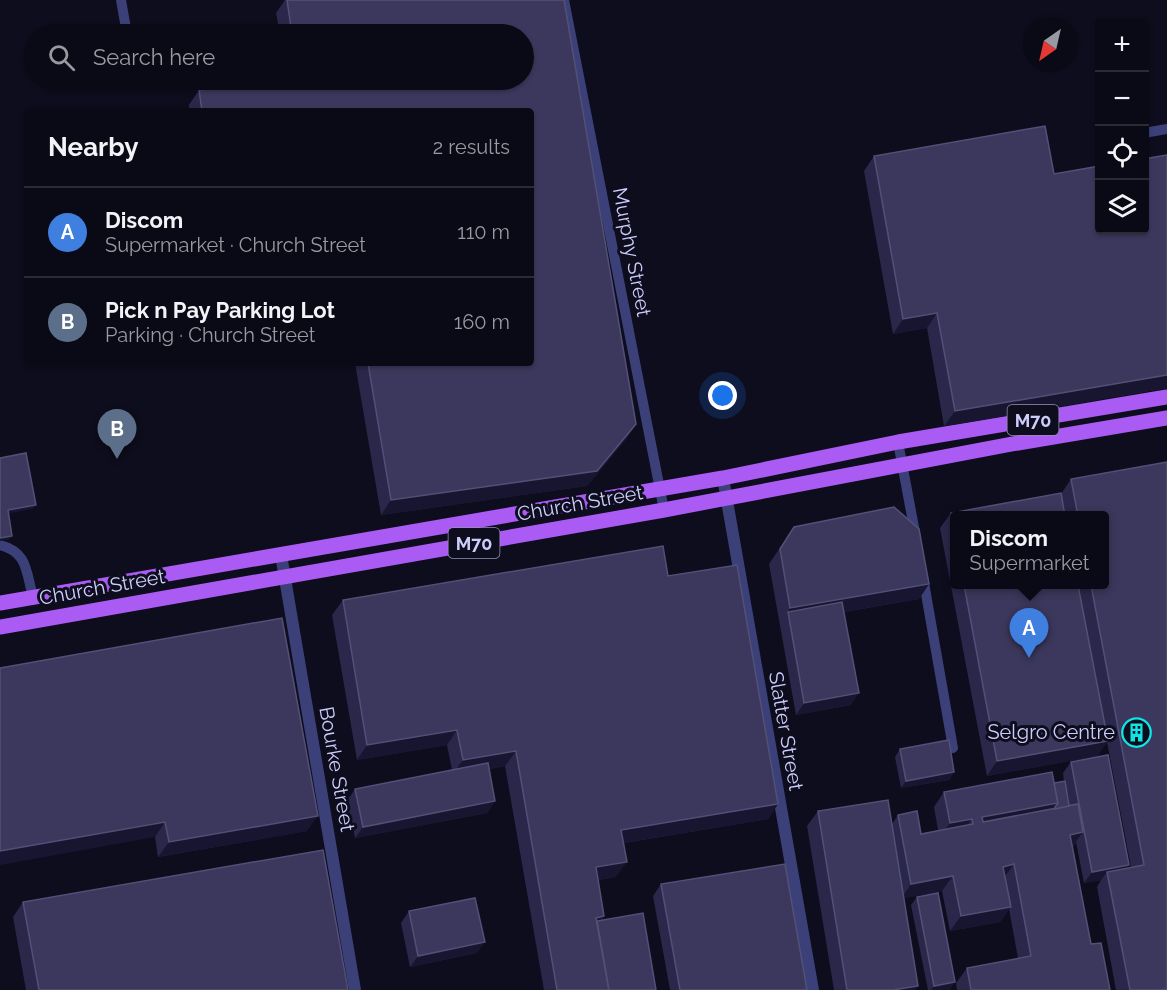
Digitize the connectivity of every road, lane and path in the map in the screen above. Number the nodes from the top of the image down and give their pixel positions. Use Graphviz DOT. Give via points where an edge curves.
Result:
graph roads {
  1 [pos="121,0"];
  2 [pos="564,0"];
  3 [pos="125,24"];
  4 [pos="1167,129"];
  5 [pos="1149,132"];
  6 [pos="1167,397"];
  7 [pos="1167,418"];
  8 [pos="898,442"];
  9 [pos="903,465"];
  10 [pos="723,478"];
  11 [pos="660,489"];
  12 [pos="725,497"];
  13 [pos="664,510"];
  14 [pos="0,545"];
  15 [pos="918,548"];
  16 [pos="281,555"];
  17 [pos="922,571"];
  18 [pos="285,576"];
  19 [pos="33,597"];
  20 [pos="0,603"];
  21 [pos="0,627"];
  22 [pos="953,748"];
  23 [pos="355,990"];
  24 [pos="813,990"];
  1 -- 3 [label="lane"];
  2 -- 11 [label="lane, Murphy Street"];
  4 -- 5 [label="lane"];
  6 -- 8 [label="main road, Church Street / M70"];
  7 -- 9 [label="main road, Church Street / M70"];
  8 -- 9 [label="lane"];
  8 -- 10 [label="main road, Church Street / M70"];
  9 -- 12 [label="main road, Church Street / M70"];
  9 -- 15 [label="lane"];
  10 -- 11 [label="main road, Church Street / M70"];
  10 -- 12 [label="street, Slatter Street"];
  11 -- 13 [label="lane, Murphy Street"];
  11 -- 16 [label="main road, Church Street / M70"];
  12 -- 13 [label="main road, Church Street / M70"];
  12 -- 24 [label="street, Slatter Street"];
  13 -- 18 [label="main road, Church Street / M70"];
  14 -- 19 [label="lane" via="22,556"];
  16 -- 18 [label="street, Bourke Street"];
  16 -- 19 [label="main road, Church Street / M70"];
  17 -- 22 [label="lane"];
  18 -- 21 [label="main road, Church Street / M70"];
  18 -- 23 [label="street, Bourke Street"];
  19 -- 20 [label="main road, Church Street / M70"];
}
